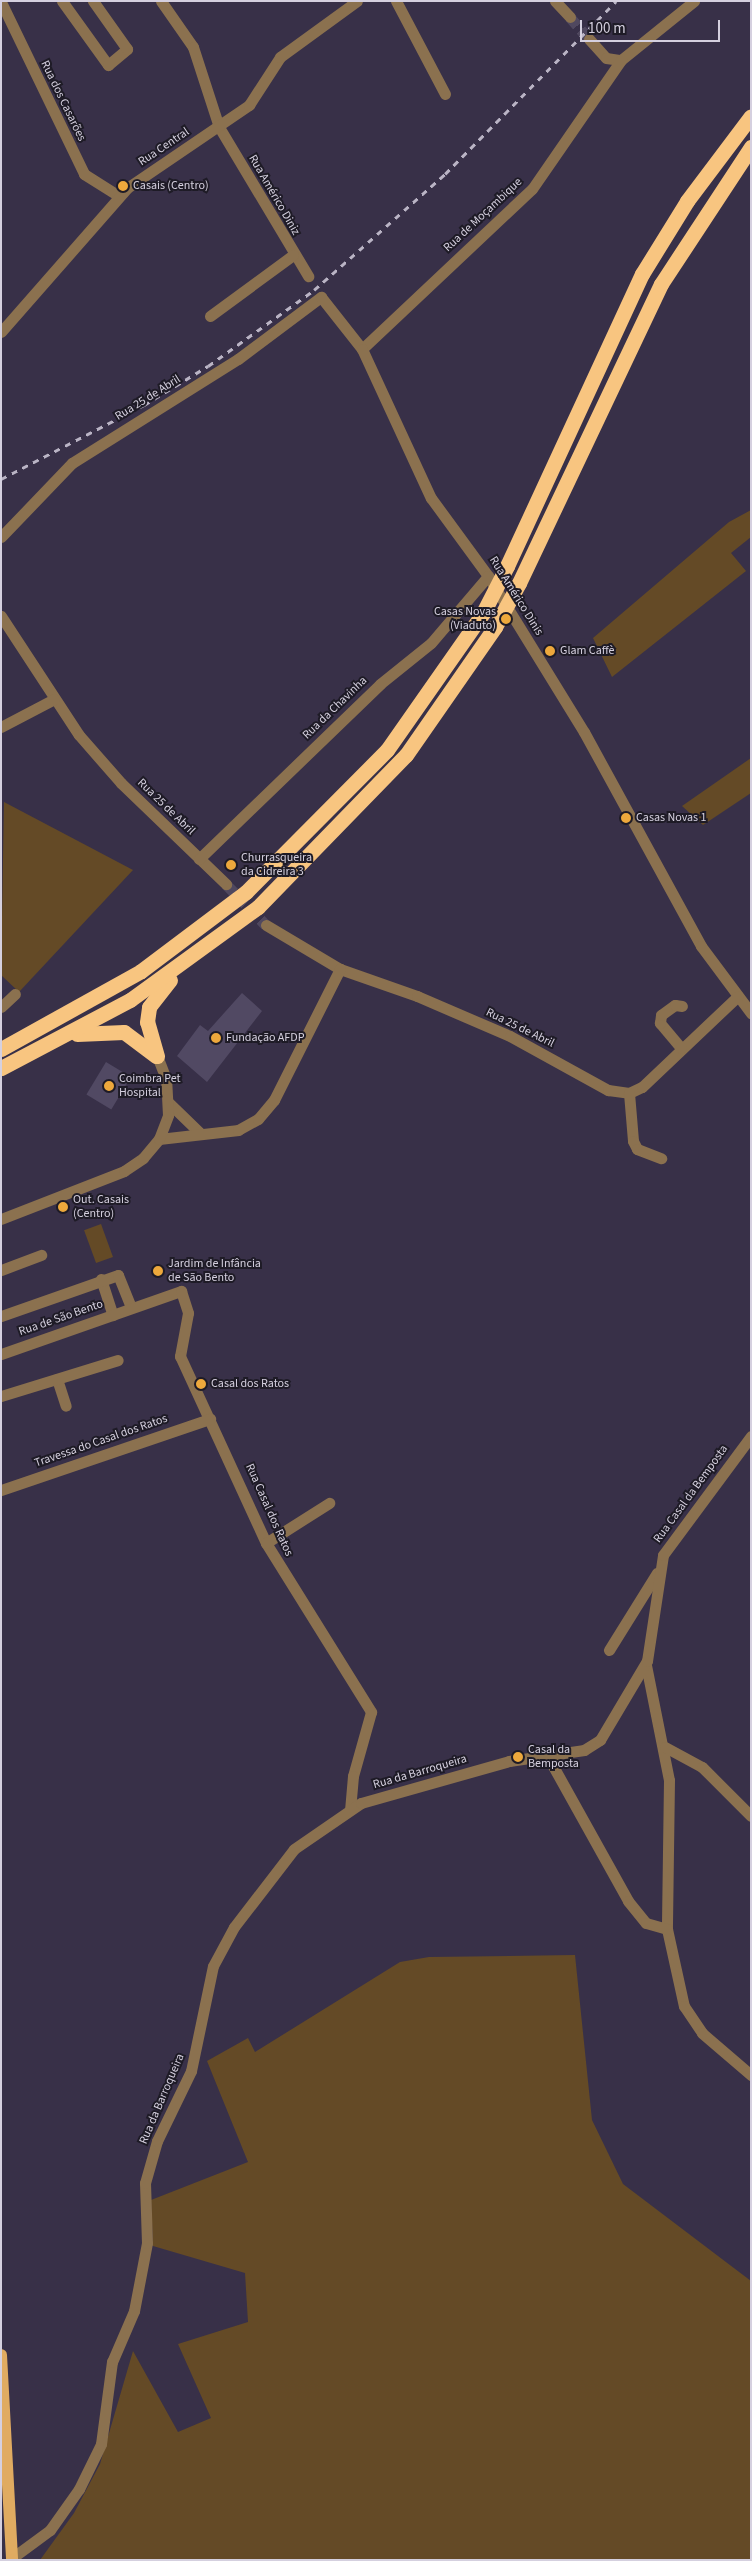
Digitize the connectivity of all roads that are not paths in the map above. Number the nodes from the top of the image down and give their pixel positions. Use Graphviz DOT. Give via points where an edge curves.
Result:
graph roads {
  1 [pos="62,1"];
  2 [pos="93,1"];
  3 [pos="161,1"];
  4 [pos="357,1"];
  5 [pos="396,1"];
  6 [pos="555,1"];
  7 [pos="694,1"];
  8 [pos="1,2"];
  9 [pos="570,17"];
  10 [pos="589,39"];
  11 [pos="621,60"];
  12 [pos="445,94"];
  13 [pos="751,116"];
  14 [pos="219,127"];
  15 [pos="751,147"];
  16 [pos="119,196"];
  17 [pos="293,255"];
  18 [pos="308,276"];
  19 [pos="321,298"];
  20 [pos="210,316"];
  21 [pos="1,332"];
  22 [pos="362,349"];
  23 [pos="1,537"];
  24 [pos="488,576"];
  25 [pos="1,616"];
  26 [pos="54,699"];
  27 [pos="1,727"];
  28 [pos="199,859"];
  29 [pos="226,884"];
  30 [pos="266,925"];
  31 [pos="187,962"];
  32 [pos="340,969"];
  33 [pos="15,994"];
  34 [pos="738,996"];
  35 [pos="682,1006"];
  36 [pos="1,1007"];
  37 [pos="751,1013"];
  38 [pos="68,1036"];
  39 [pos="681,1048"];
  40 [pos="1,1049"];
  41 [pos="157,1056"];
  42 [pos="1,1068"];
  43 [pos="629,1093"];
  44 [pos="169,1103"];
  45 [pos="183,1118"];
  46 [pos="199,1132"];
  47 [pos="179,1135"];
  48 [pos="159,1139"];
  49 [pos="661,1158"];
  50 [pos="1,1219"];
  51 [pos="41,1255"];
  52 [pos="1,1270"];
  53 [pos="101,1279"];
  54 [pos="131,1308"];
  55 [pos="113,1315"];
  56 [pos="1,1316"];
  57 [pos="1,1354"];
  58 [pos="118,1360"];
  59 [pos="57,1379"];
  60 [pos="1,1396"];
  61 [pos="66,1406"];
  62 [pos="210,1419"];
  63 [pos="751,1436"];
  64 [pos="1,1490"];
  65 [pos="329,1503"];
  66 [pos="266,1543"];
  67 [pos="660,1567"];
  68 [pos="609,1650"];
  69 [pos="647,1662"];
  70 [pos="665,1747"];
  71 [pos="548,1758"];
  72 [pos="350,1809"];
  73 [pos="751,1816"];
  74 [pos="667,1929"];
  75 [pos="751,2075"];
  76 [pos="1,2355"];
  77 [pos="12,2559"];
  1 -- 2 [label="street" via="108,64 127,49"];
  3 -- 14 [label="street, Rua Américo Diniz" via="193,47"];
  4 -- 14 [label="street, Rua Central" via="280,57 248,105"];
  5 -- 12 [label="street"];
  6 -- 9 [label="street"];
  7 -- 11 [label="street, Rua de Moçambique"];
  8 -- 16 [label="street, Rua dos Casarões" via="84,174"];
  10 -- 11 [label="street" via="606,58"];
  11 -- 22 [label="street, Rua de Moçambique" via="532,189"];
  13 -- 40 [label="highway, bridge" via="687,201 642,274 508,566 482,613 387,750 246,892 141,971"];
  14 -- 16 [label="street, Rua Central"];
  14 -- 17 [label="street, Rua Américo Diniz"];
  15 -- 31 [label="highway, bridge" via="661,284 496,627 406,756 258,907"];
  16 -- 21 [label="street, Rua Central"];
  17 -- 18 [label="street, Rua Américo Diniz"];
  17 -- 20 [label="street"];
  19 -- 22 [label="street, Rua Américo Dinis"];
  19 -- 23 [label="street, Rua 25 de Abril" via="238,359 72,463"];
  22 -- 24 [label="street, Rua Américo Dinis" via="431,498"];
  24 -- 28 [label="street, Rua da Chavinha" via="431,643 380,684"];
  24 -- 34 [label="street, Rua Américo Dinis" via="584,732 700,946"];
  25 -- 26 [label="street, Rua 25 de Abril"];
  26 -- 27 [label="street"];
  26 -- 28 [label="street, Rua 25 de Abril" via="121,783"];
  28 -- 29 [label="street, Rua 25 de Abril"];
  30 -- 32 [label="street, Rua 25 de Abril"];
  31 -- 38 [label="highway"];
  31 -- 41 [label="highway" via="149,1008 147,1022"];
  32 -- 43 [label="street, Rua 25 de Abril" via="417,996 510,1036 608,1090"];
  32 -- 46 [label="street" via="274,1100 258,1119 238,1130"];
  33 -- 36 [label="street"];
  34 -- 37 [label="street, Rua Américo Dinis"];
  34 -- 39 [label="street"];
  35 -- 39 [label="street" via="675,1005 661,1015 660,1023"];
  38 -- 41 [label="highway" via="124,1032"];
  38 -- 42 [label="highway"];
  39 -- 43 [label="street" via="642,1087"];
  41 -- 44 [label="street"];
  43 -- 49 [label="street" via="633,1141 637,1149"];
  44 -- 45 [label="street"];
  44 -- 48 [label="street"];
  45 -- 46 [label="street"];
  45 -- 47 [label="street" via="184,1128"];
  46 -- 47 [label="street"];
  47 -- 48 [label="street"];
  48 -- 50 [label="street" via="143,1158 124,1171"];
  51 -- 52 [label="street"];
  53 -- 54 [label="street" via="118,1275"];
  53 -- 55 [label="street"];
  53 -- 56 [label="street"];
  54 -- 55 [label="street, Rua de São Bento"];
  54 -- 62 [label="street, Rua Casal dos Ratos" via="181,1291 188,1313 180,1356"];
  55 -- 57 [label="street, Rua de São Bento"];
  58 -- 59 [label="street"];
  59 -- 60 [label="street"];
  59 -- 61 [label="street"];
  62 -- 64 [label="street, Travessa do Casal dos Ratos"];
  62 -- 66 [label="street, Rua Casal dos Ratos"];
  63 -- 67 [label="street, Rua Casal da Bemposta" via="672,1539"];
  65 -- 66 [label="street"];
  66 -- 72 [label="street, Rua Casal dos Ratos" via="371,1712 353,1776"];
  67 -- 68 [label="street"];
  67 -- 69 [label="street, Rua Casal da Bemposta"];
  69 -- 70 [label="street"];
  69 -- 71 [label="street, Rua da Barroqueira" via="600,1740 584,1750"];
  70 -- 73 [label="street" via="702,1767"];
  70 -- 74 [label="street" via="670,1871"];
  71 -- 72 [label="street, Rua da Barroqueira" via="509,1761"];
  71 -- 74 [label="street" via="628,1901 646,1923"];
  72 -- 77 [label="street, Rua da Barroqueira" via="294,1849 234,1927 213,1966 191,2071 157,2141 145,2183 147,2242 134,2311 112,2362 101,2444 50,2530"];
  74 -- 75 [label="street" via="684,2006 702,2032"];
  76 -- 77 [label="main road"];
}
